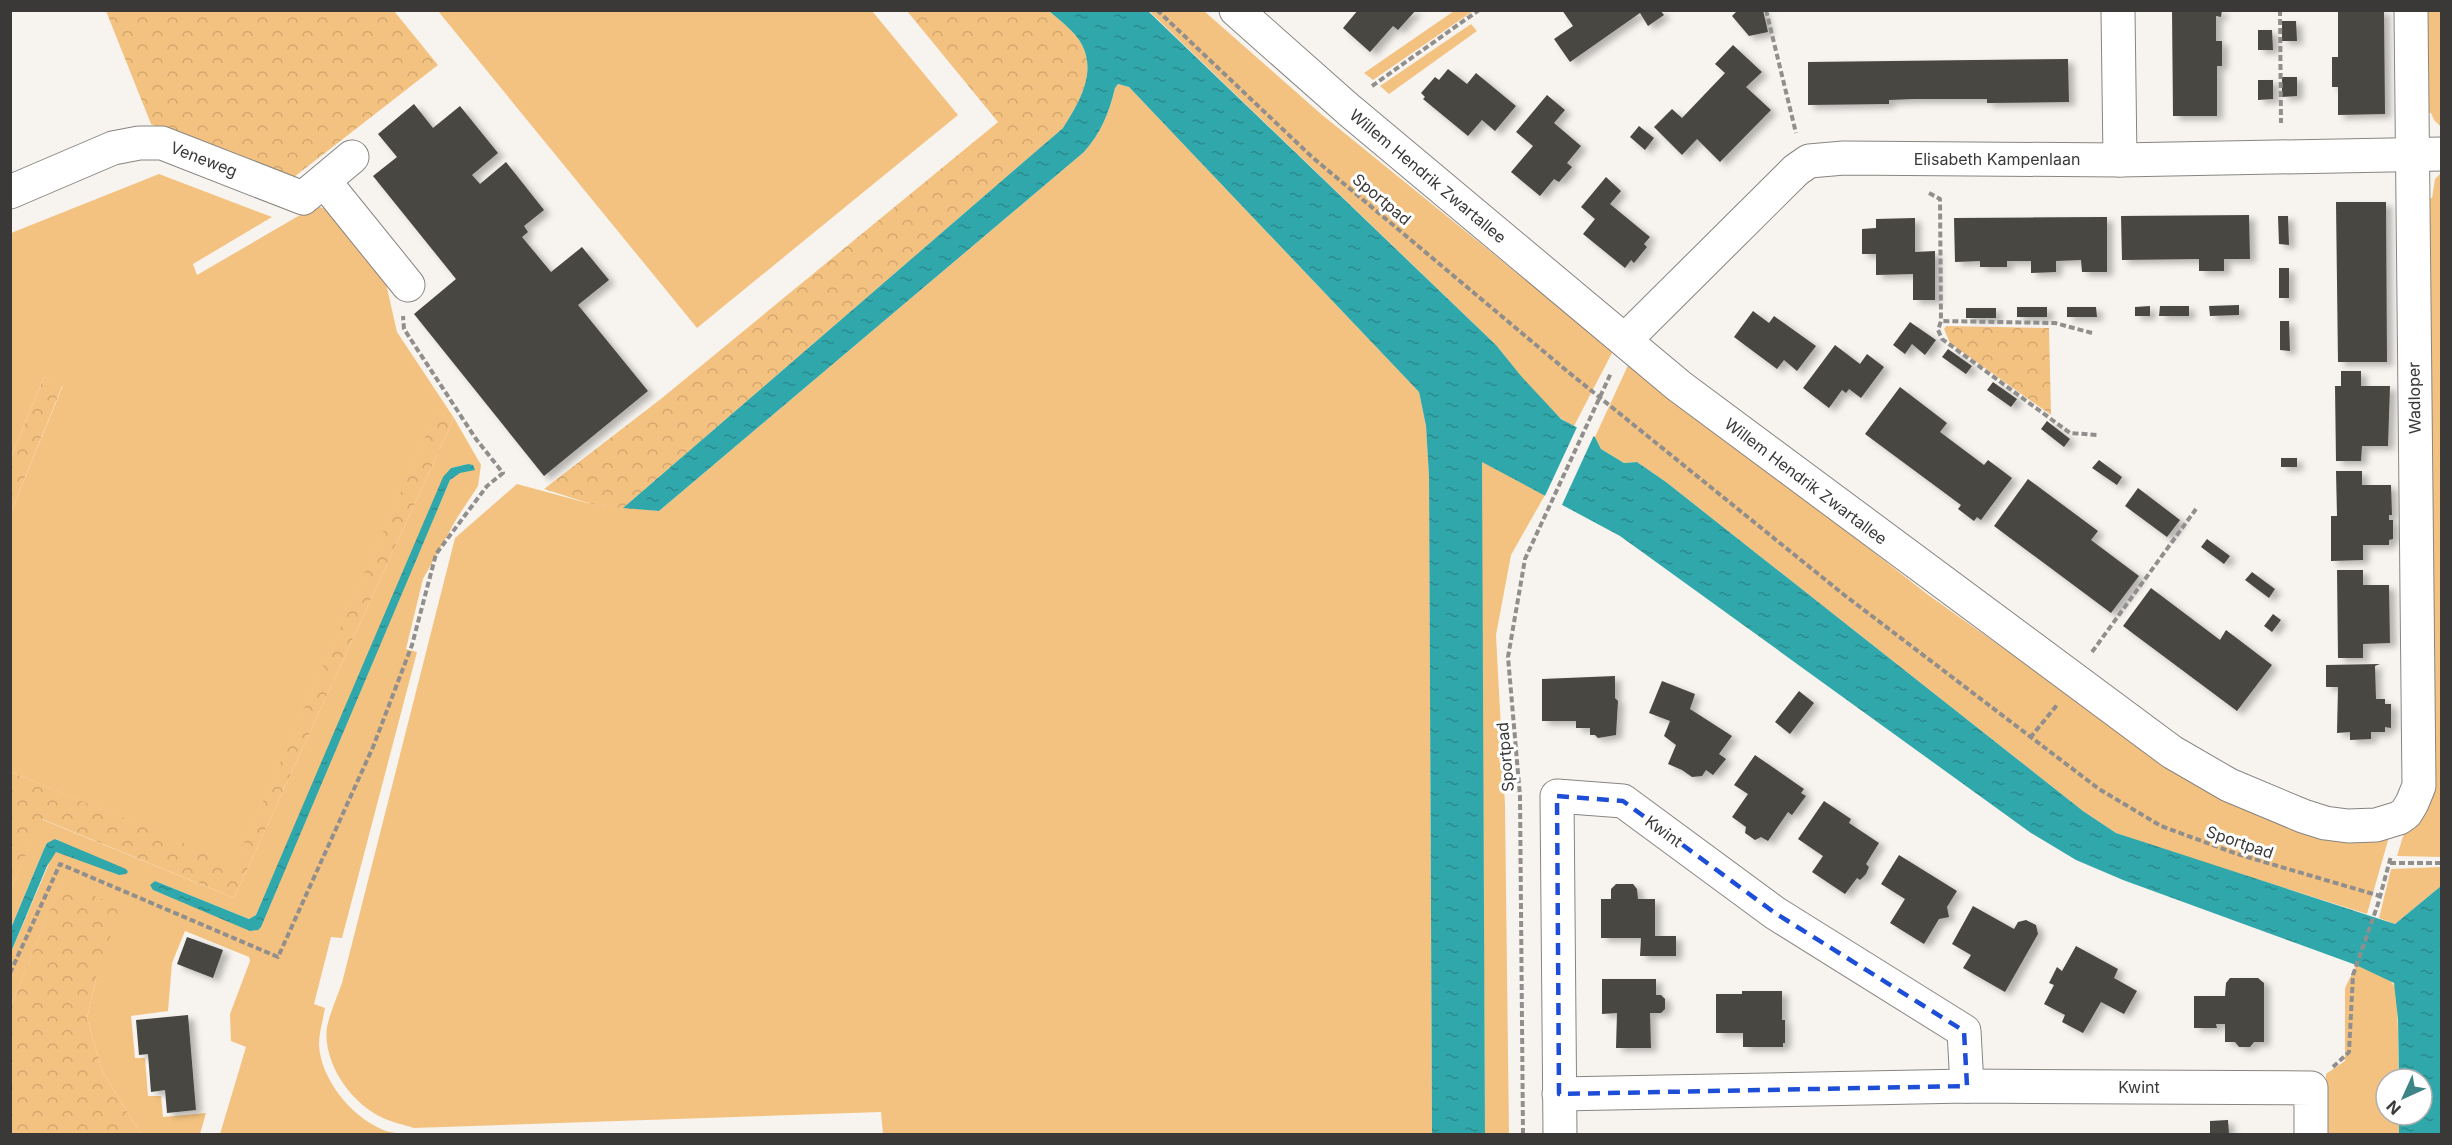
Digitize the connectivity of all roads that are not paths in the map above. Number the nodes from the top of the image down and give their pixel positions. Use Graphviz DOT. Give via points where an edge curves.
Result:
graph roads {
  1 [pos="1236,10"];
  2 [pos="2118,10"];
  3 [pos="2411,10"];
  4 [pos="2431,154"];
  5 [pos="352,157"];
  6 [pos="2120,160"];
  7 [pos="324,181"];
  8 [pos="10,192"];
  9 [pos="408,285"];
  10 [pos="1625,340"];
  11 [pos="2420,786"];
  12 [pos="1967,1086"];
  13 [pos="1559,1094"];
  14 [pos="1560,1134"];
  15 [pos="2311,1134"];
  1 -- 10 [label="street, Willem Hendrik Zwartallee" via="1348,110"];
  2 -- 6 [label="street"];
  3 -- 4 [label="street, Wadloper"];
  4 -- 6 [label="street, Elisabeth Kampenlaan"];
  4 -- 11 [label="street, Wadloper"];
  5 -- 7 [label="street, Veneweg"];
  6 -- 10 [label="street, Elisabeth Kampenlaan" via="1809,161 1774,190"];
  7 -- 8 [label="street, Veneweg" via="303,198 162,143 139,143 113,148"];
  7 -- 9 [label="street"];
  10 -- 11 [label="street, Willem Hendrik Zwartallee" via="1679,386 2072,680 2172,752 2219,779 2302,816 2348,826 2376,825 2399,818 2406,813"];
  12 -- 13 [label="street, Kwint"];
  12 -- 13 [label="street, Kwint" via="1964,1031 1775,913 1623,801 1557,796"];
  12 -- 15 [label="street, Kwint" via="2311,1088"];
  13 -- 14 [label="street, Kwint"];
}
